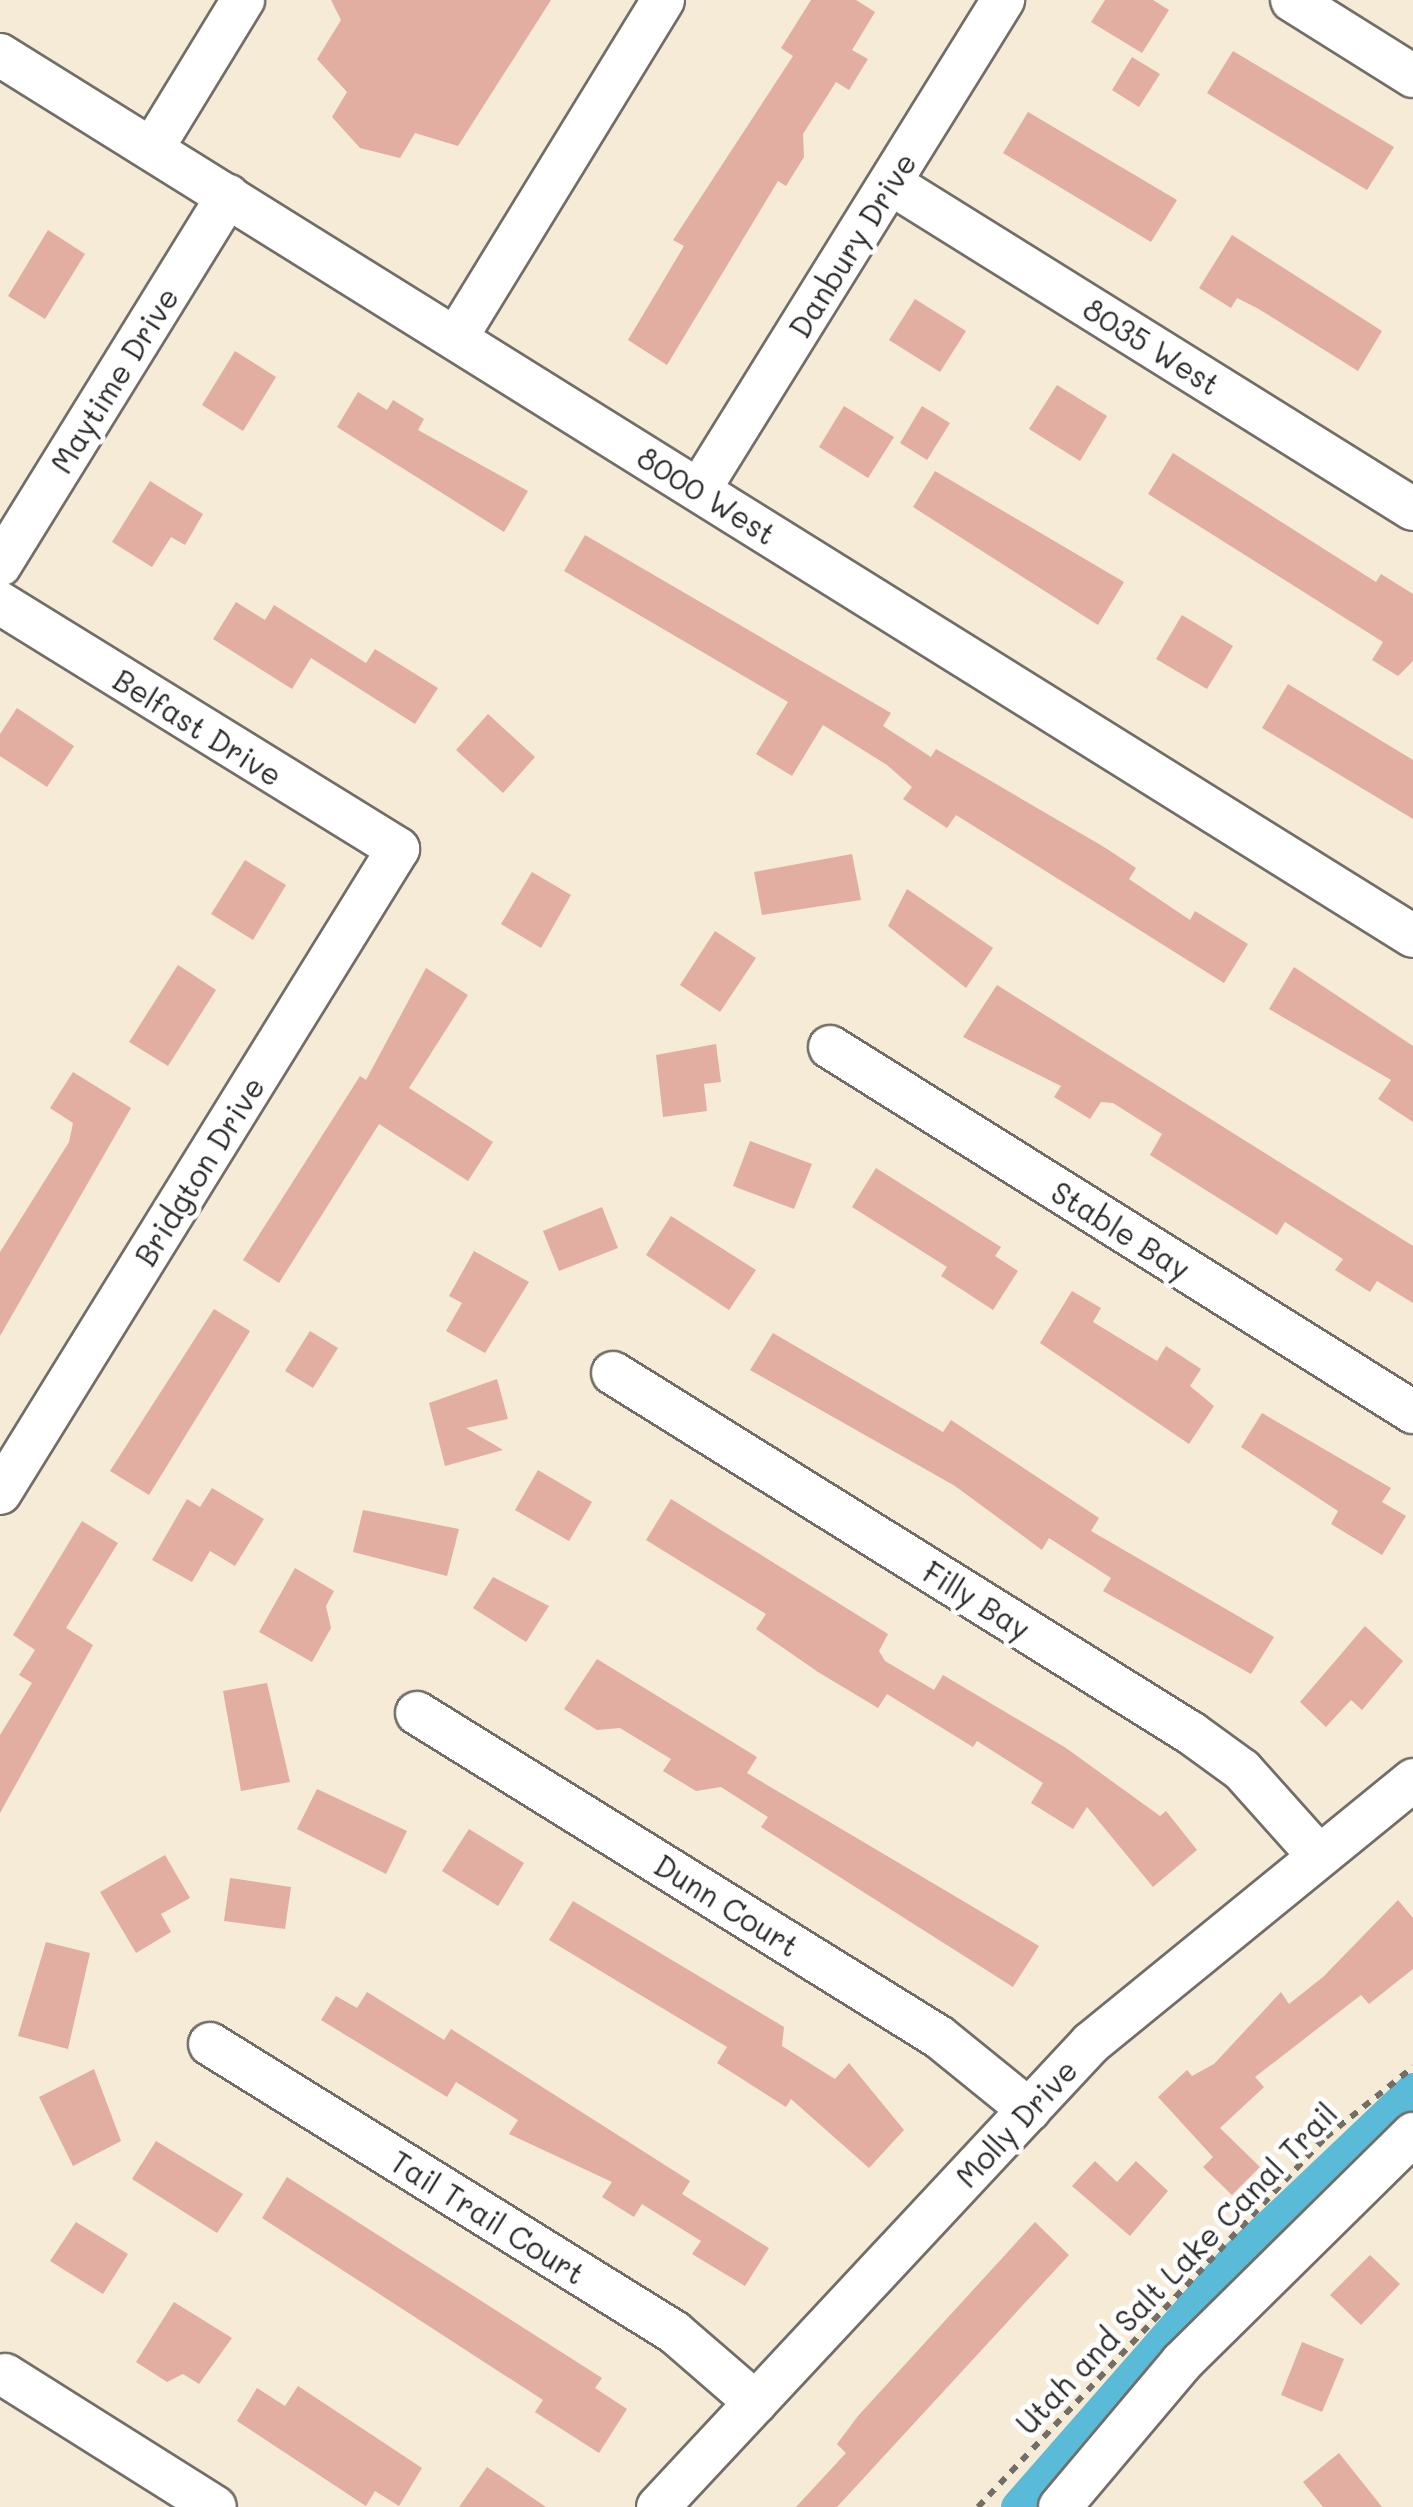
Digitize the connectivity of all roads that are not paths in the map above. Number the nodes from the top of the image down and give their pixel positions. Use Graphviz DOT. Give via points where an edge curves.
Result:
graph roads {
  1 [pos="242,0"];
  2 [pos="662,0"];
  3 [pos="1003,0"];
  4 [pos="1292,0"];
  5 [pos="0,55"];
  6 [pos="1413,76"];
  7 [pos="152,149"];
  8 [pos="890,183"];
  9 [pos="228,196"];
  10 [pos="456,338"];
  11 [pos="699,490"];
  12 [pos="1413,509"];
  13 [pos="0,565"];
  14 [pos="0,603"];
  15 [pos="398,849"];
  16 [pos="1413,936"];
  17 [pos="830,1047"];
  18 [pos="614,1373"];
  19 [pos="1413,1412"];
  20 [pos="0,1494"];
  21 [pos="417,1713"];
  22 [pos="1413,1780"];
  23 [pos="1318,1855"];
  24 [pos="210,2044"];
  25 [pos="1029,2110"];
  26 [pos="1413,2134"];
  27 [pos="4,2375"];
  28 [pos="756,2403"];
  29 [pos="215,2507"];
  30 [pos="658,2507"];
  31 [pos="1060,2507"];
  1 -- 7 [label="street"];
  2 -- 10 [label="street"];
  3 -- 8 [label="street, Danbury Drive"];
  4 -- 6 [label="street"];
  5 -- 7 [label="street, 8000 West"];
  7 -- 9 [label="street, 8000 West"];
  8 -- 11 [label="street, Danbury Drive"];
  8 -- 12 [label="street, 8035 West"];
  9 -- 10 [label="street, 8000 West"];
  9 -- 13 [label="street, Maytime Drive"];
  10 -- 11 [label="street, 8000 West"];
  11 -- 16 [label="street, 8000 West"];
  14 -- 15 [label="street, Belfast Drive"];
  15 -- 20 [label="street, Bridgton Drive"];
  17 -- 19 [label="street, Stable Bay"];
  18 -- 23 [label="street, Filly Bay" via="1191,1733 1242,1770"];
  21 -- 25 [label="street, Dunn Court" via="923,2026"];
  22 -- 23 [label="street, Molly Drive"];
  23 -- 25 [label="street, Molly Drive" via="1134,2004"];
  24 -- 28 [label="street, Tail Trail Court" via="674,2332"];
  25 -- 28 [label="street, Molly Drive"];
  26 -- 31 [label="street" via="1182,2362"];
  27 -- 29 [label="street"];
  28 -- 30 [label="street, Molly Drive"];
}
